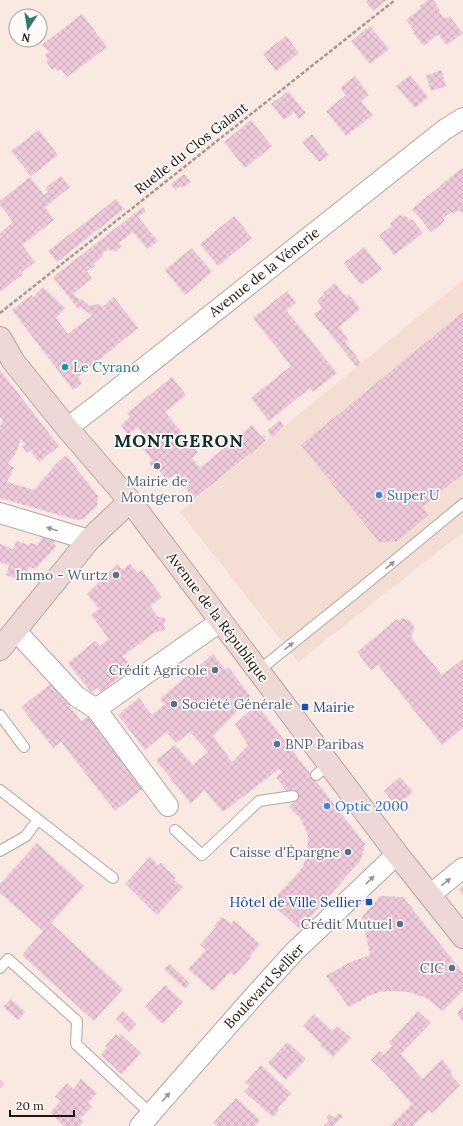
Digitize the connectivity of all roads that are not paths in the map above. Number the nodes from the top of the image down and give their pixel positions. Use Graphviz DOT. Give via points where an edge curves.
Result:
graph roads {
  1 [pos="463,118"];
  2 [pos="0,338"];
  3 [pos="66,428"];
  4 [pos="130,501"];
  5 [pos="463,504"];
  6 [pos="0,513"];
  7 [pos="89,540"];
  8 [pos="221,621"];
  9 [pos="15,630"];
  10 [pos="0,649"];
  11 [pos="258,671"];
  12 [pos="96,709"];
  13 [pos="0,715"];
  14 [pos="24,747"];
  15 [pos="0,790"];
  16 [pos="293,796"];
  17 [pos="168,806"];
  18 [pos="38,819"];
  19 [pos="175,830"];
  20 [pos="0,851"];
  21 [pos="397,854"];
  22 [pos="463,868"];
  23 [pos="113,878"];
  24 [pos="430,895"];
  25 [pos="463,937"];
  26 [pos="0,968"];
  27 [pos="145,1120"];
  1 -- 3 [label="street, Avenue de la Vénerie" via="444,130"];
  2 -- 3 [label="main road, Avenue de la République" via="13,361"];
  3 -- 4 [label="main road, Avenue de la République"];
  4 -- 7 [label="main road"];
  4 -- 8 [label="main road, Avenue de la République"];
  11 -- 5 [label="lane, one-way"];
  7 -- 6 [label="street, one-way"];
  7 -- 9 [label="main road"];
  8 -- 11 [label="main road, Avenue de la République"];
  8 -- 12 [label="street"];
  9 -- 10 [label="main road"];
  9 -- 12 [label="street" via="76,696"];
  11 -- 21 [label="main road, Avenue de la République" via="323,770"];
  12 -- 17 [label="street"];
  13 -- 14 [label="lane"];
  15 -- 18 [label="lane"];
  16 -- 19 [label="lane" via="260,801 202,855"];
  18 -- 20 [label="lane" via="26,836"];
  18 -- 23 [label="lane"];
  21 -- 24 [label="main road, Avenue de la République"];
  27 -- 21 [label="street, Boulevard Sellier, one-way" via="294,952"];
  24 -- 22 [label="street, one-way"];
  24 -- 25 [label="main road, Avenue de la République"];
  26 -- 27 [label="lane" via="8,959 77,1021 76,1044"];
}
